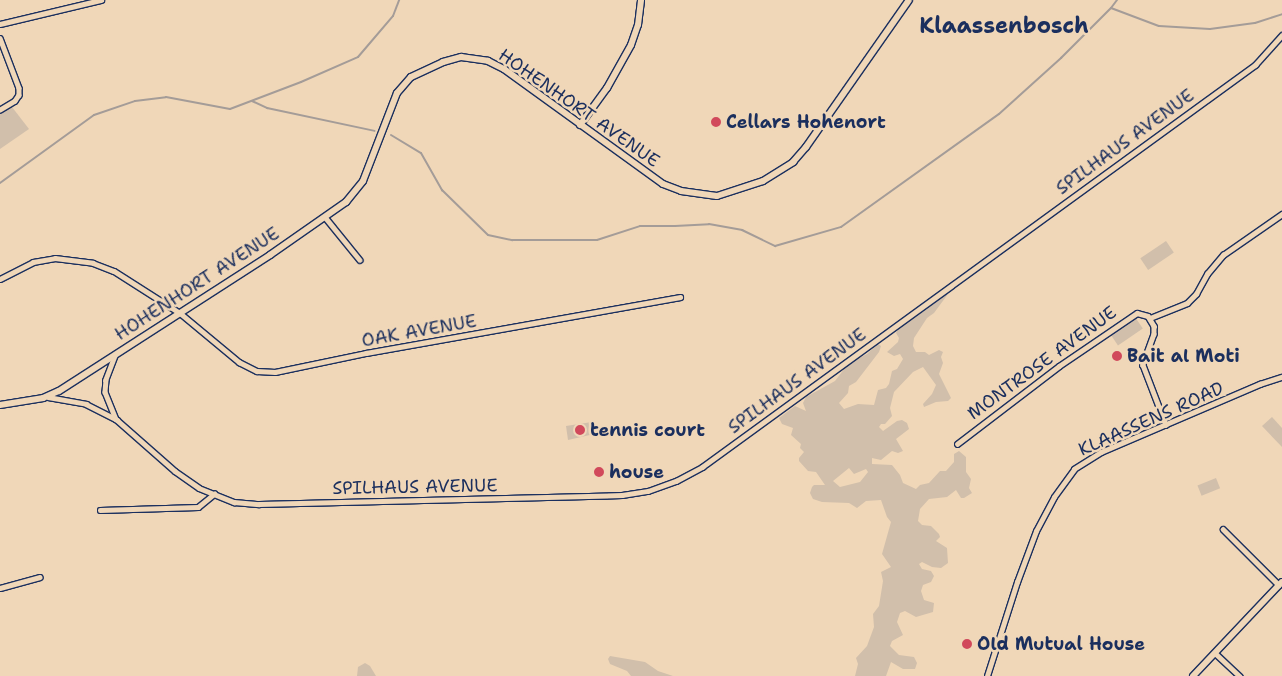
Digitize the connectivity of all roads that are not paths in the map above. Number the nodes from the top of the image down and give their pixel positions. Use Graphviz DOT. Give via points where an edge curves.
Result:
graph roads {
  1 [pos="101,0"];
  2 [pos="641,0"];
  3 [pos="909,0"];
  4 [pos="0,24"];
  5 [pos="1282,35"];
  6 [pos="0,38"];
  7 [pos="0,110"];
  8 [pos="580,125"];
  9 [pos="1282,214"];
  10 [pos="325,217"];
  11 [pos="360,260"];
  12 [pos="0,279"];
  13 [pos="680,297"];
  14 [pos="180,314"];
  15 [pos="1150,318"];
  16 [pos="116,355"];
  17 [pos="1282,377"];
  18 [pos="48,397"];
  19 [pos="0,406"];
  20 [pos="116,420"];
  21 [pos="1166,424"];
  22 [pos="956,444"];
  23 [pos="214,494"];
  24 [pos="100,510"];
  25 [pos="1223,529"];
  26 [pos="40,577"];
  27 [pos="1281,583"];
  28 [pos="0,588"];
  29 [pos="1215,653"];
  30 [pos="1195,674"];
  31 [pos="987,676"];
  32 [pos="1189,676"];
  33 [pos="1240,676"];
  1 -- 4 [label="street"];
  2 -- 8 [label="street" via="638,26 631,45 607,88"];
  3 -- 8 [label="street, HOHENHORT AVENUE" via="806,147 793,162 763,181 717,196 681,191 654,179"];
  5 -- 23 [label="street, SPILHAUS AVENUE" via="1255,65 702,467 676,481 622,496 259,504 234,502"];
  6 -- 7 [label="street" via="19,88 15,101"];
  8 -- 10 [label="street, HOHENHORT AVENUE" via="504,69 488,61 461,58 443,62 404,83 391,105 363,180 351,198"];
  9 -- 15 [label="street" via="1223,256 1188,303"];
  10 -- 11 [label="street"];
  10 -- 14 [label="street, HOHENHORT AVENUE"];
  12 -- 14 [label="street, OAK AVENUE" via="33,262 55,258 93,263 114,270"];
  13 -- 14 [label="street, OAK AVENUE" via="275,372 257,371 239,362"];
  14 -- 16 [label="street, HOHENHORT AVENUE"];
  15 -- 21 [label="street" via="1154,332 1143,368"];
  15 -- 22 [label="street, MONTROSE AVENUE" via="1142,313 1132,314"];
  16 -- 18 [label="street, HOHENHORT AVENUE"];
  16 -- 20 [label="street, SPILHAUS AVENUE" via="105,392"];
  17 -- 21 [label="street, KLAASSENS ROAD"];
  18 -- 19 [label="street"];
  18 -- 20 [label="street, SPILHAUS AVENUE" via="86,404"];
  20 -- 23 [label="street, SPILHAUS AVENUE" via="175,471"];
  21 -- 31 [label="street, KLAASSENS ROAD" via="1089,458 1067,478 1048,506 1030,544"];
  23 -- 24 [label="street" via="198,506"];
  25 -- 27 [label="street"];
  26 -- 28 [label="street"];
  27 -- 29 [label="street"];
  29 -- 30 [label="street"];
  29 -- 33 [label="street"];
  30 -- 32 [label="street"];
}
